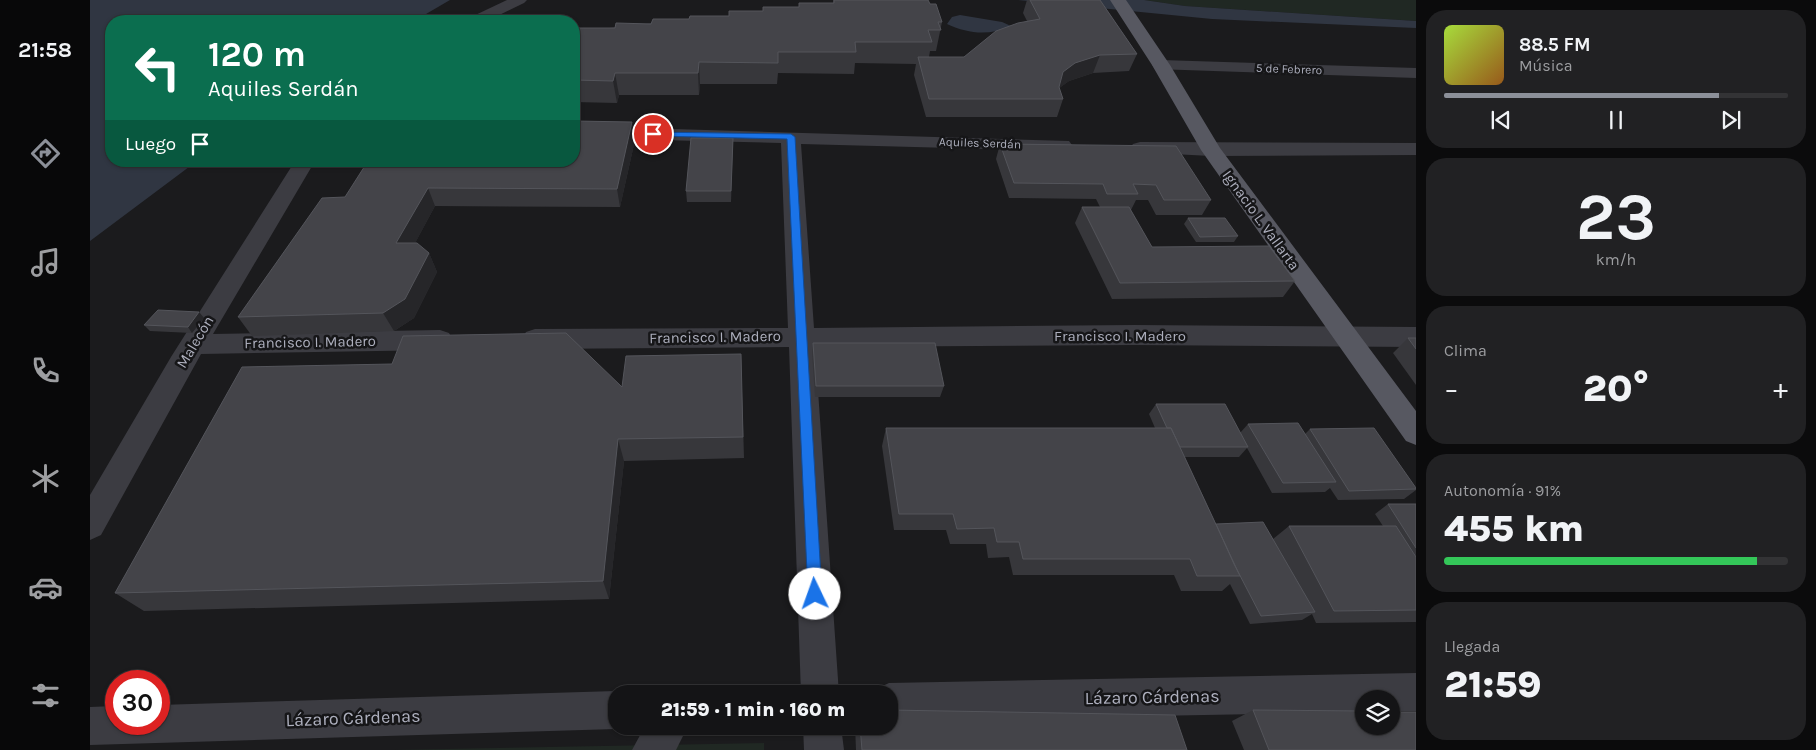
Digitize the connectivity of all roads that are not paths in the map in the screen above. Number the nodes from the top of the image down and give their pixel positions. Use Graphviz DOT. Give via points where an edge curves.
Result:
graph roads {
  1 [pos="519,0"];
  2 [pos="1118,0"];
  3 [pos="488,15"];
  4 [pos="1162,65"];
  5 [pos="1416,73"];
  6 [pos="580,132"];
  7 [pos="791,137"];
  8 [pos="1084,146"];
  9 [pos="1123,147"];
  10 [pos="1416,148"];
  11 [pos="1211,150"];
  12 [pos="300,167"];
  13 [pos="800,336"];
  14 [pos="1416,337"];
  15 [pos="1346,338"];
  16 [pos="514,339"];
  17 [pos="464,340"];
  18 [pos="194,344"];
  19 [pos="1416,433"];
  20 [pos="90,525"];
  21 [pos="819,685"];
  22 [pos="1416,692"];
  23 [pos="898,702"];
  24 [pos="608,710"];
  25 [pos="90,726"];
  26 [pos="663,735"];
  27 [pos="823,735"];
  28 [pos="652,750"];
  29 [pos="824,750"];
  1 -- 3 [label="street"];
  2 -- 4 [label="main road, Ignacio L. Vallarta"];
  4 -- 5 [label="street, 5 de Febrero"];
  4 -- 11 [label="main road, Ignacio L. Vallarta"];
  6 -- 7 [label="street, Aquiles Serdán"];
  7 -- 8 [label="street, Aquiles Serdán"];
  7 -- 13 [label="street"];
  9 -- 11 [label="street"];
  10 -- 11 [label="street"];
  11 -- 15 [label="main road, Ignacio L. Vallarta"];
  12 -- 18 [label="street, Malecón"];
  13 -- 15 [label="street, Francisco I. Madero"];
  13 -- 16 [label="street, Francisco I. Madero"];
  13 -- 21 [label="street"];
  14 -- 15 [label="street, Francisco I. Madero"];
  15 -- 19 [label="main road, Ignacio L. Vallarta"];
  17 -- 18 [label="street, Francisco I. Madero"];
  18 -- 20 [label="street, Malecón"];
  22 -- 23 [label="street, Lázaro Cárdenas"];
  24 -- 25 [label="street, Lázaro Cárdenas"];
  26 -- 28 [label="street"];
  27 -- 29 [label="street"];
}
